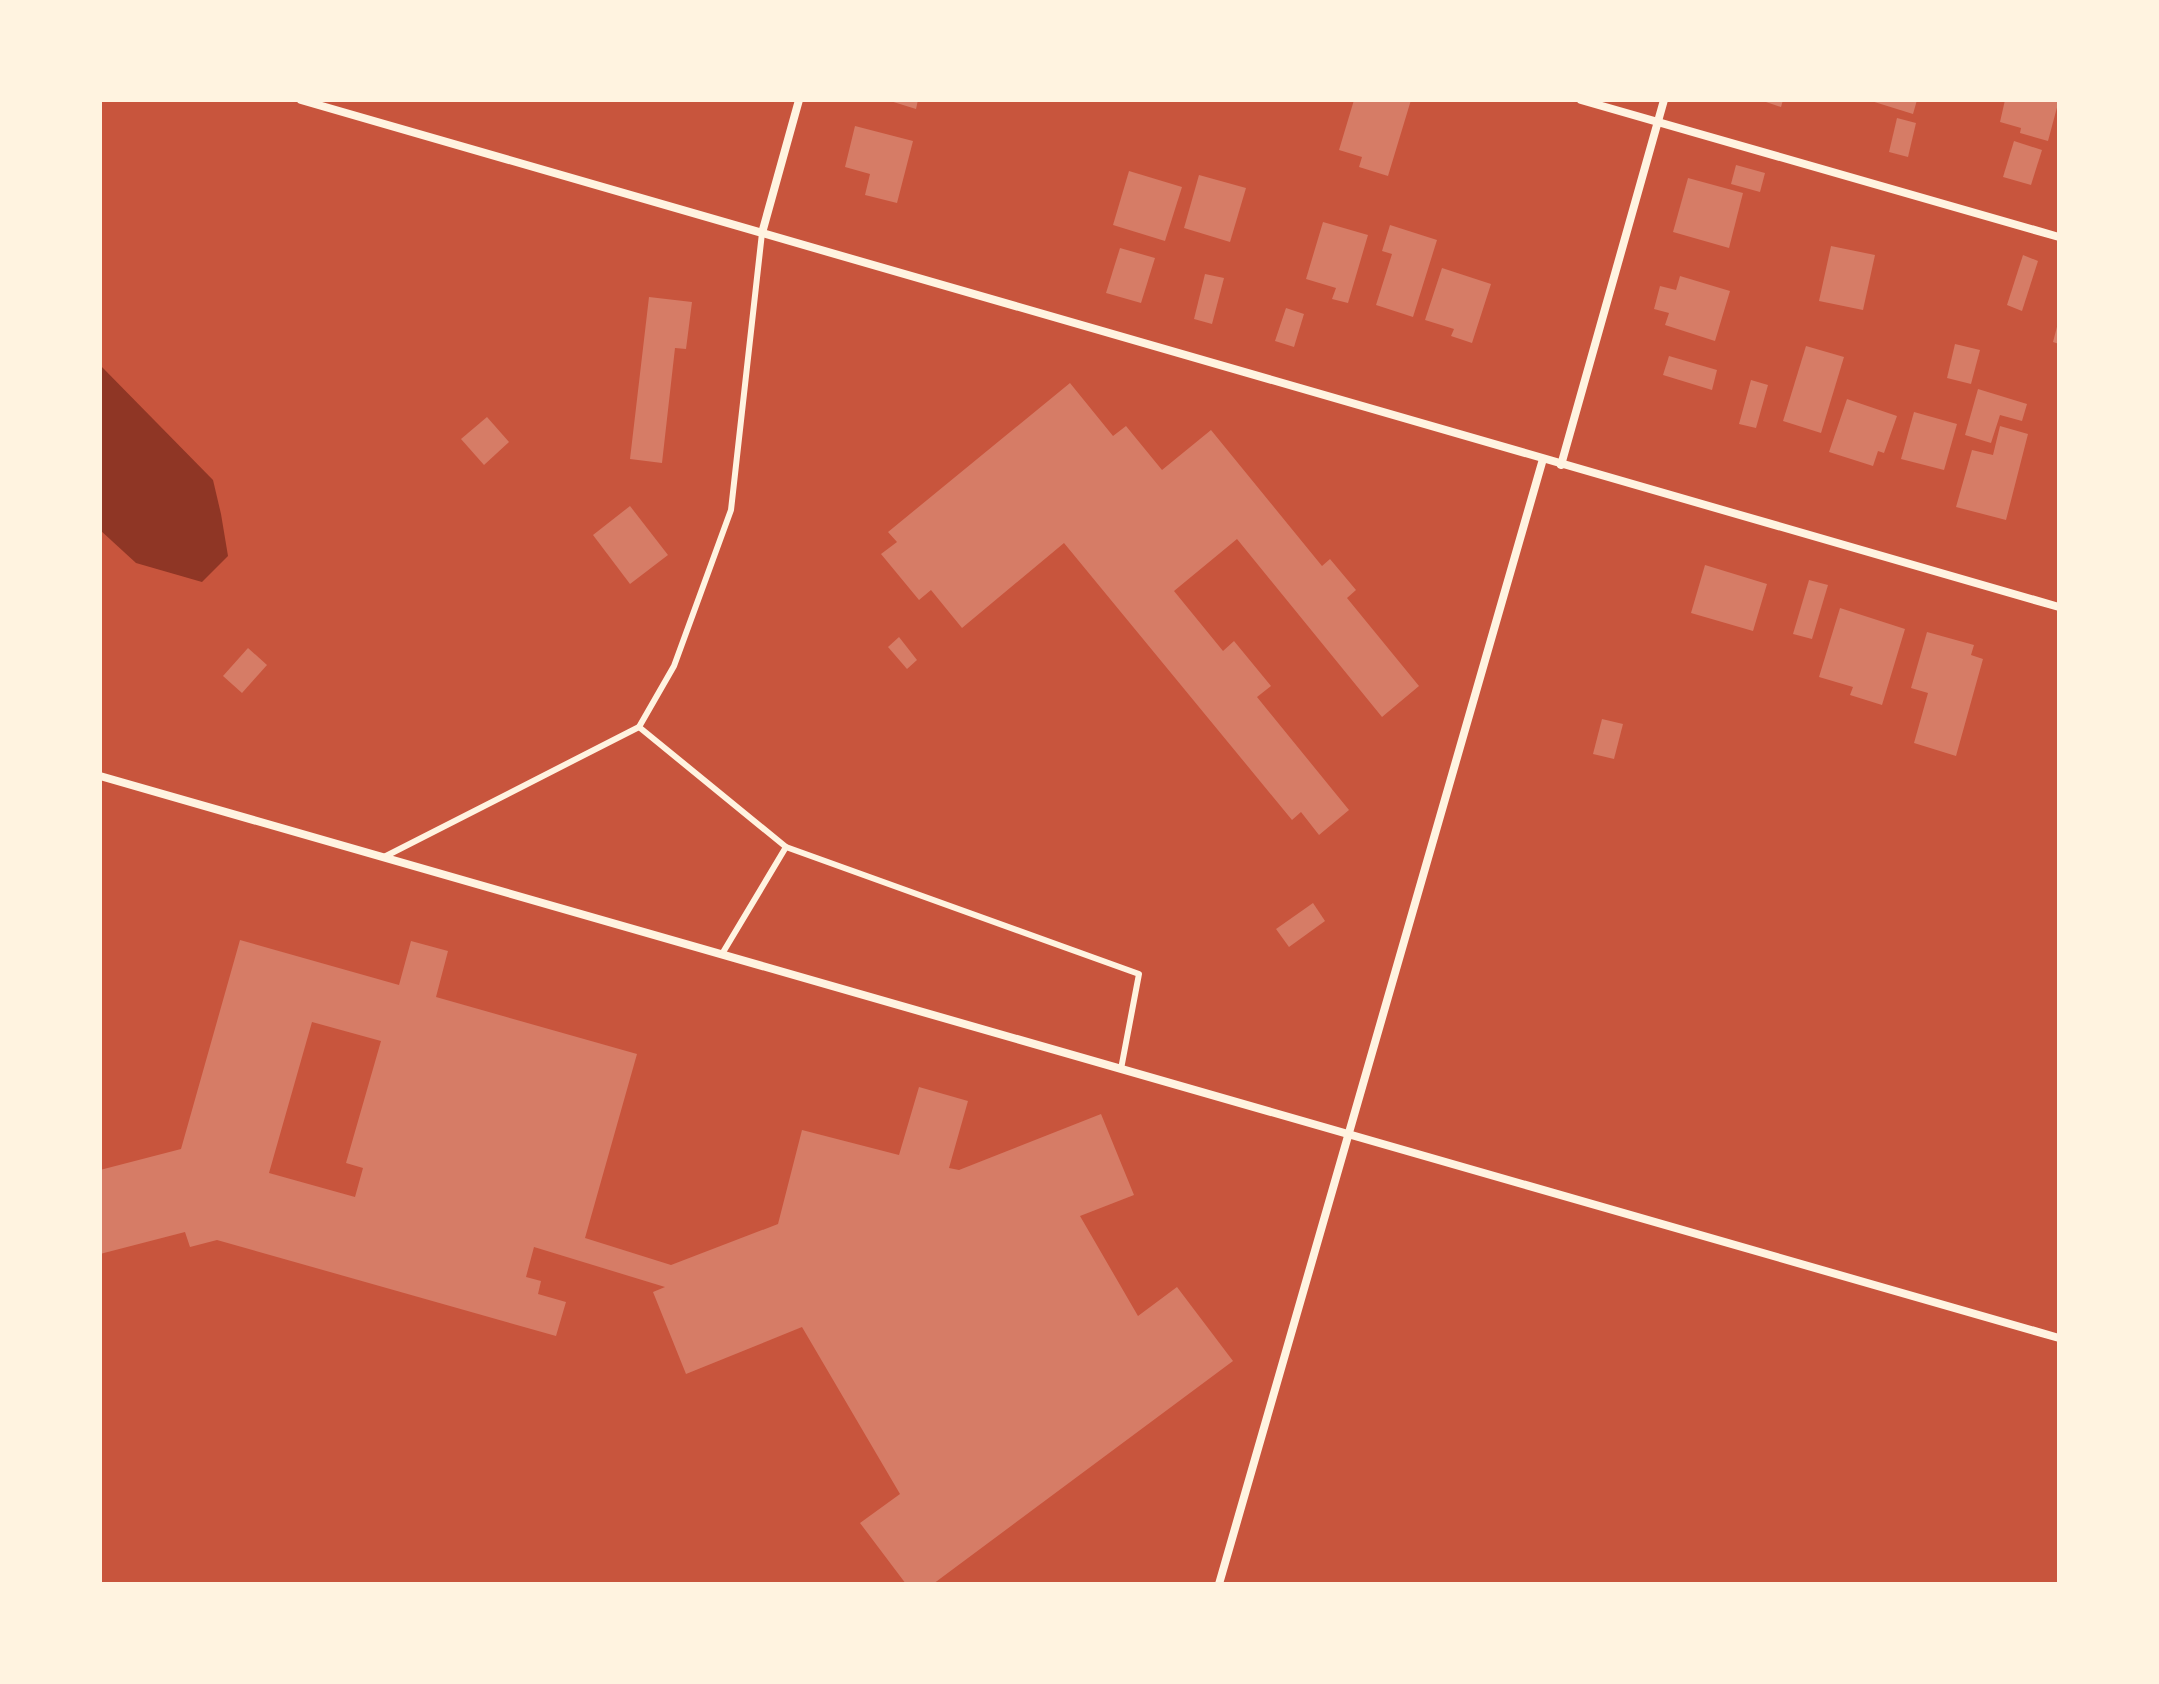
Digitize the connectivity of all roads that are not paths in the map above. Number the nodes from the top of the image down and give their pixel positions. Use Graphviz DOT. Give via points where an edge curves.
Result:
graph roads {
  1 [pos="301,100"];
  2 [pos="799,100"];
  3 [pos="1581,100"];
  4 [pos="1664,100"];
  5 [pos="1658,122"];
  6 [pos="762,233"];
  7 [pos="2059,237"];
  8 [pos="1543,459"];
  9 [pos="1561,465"];
  10 [pos="2059,607"];
  11 [pos="639,727"];
  12 [pos="100,776"];
  13 [pos="786,847"];
  14 [pos="384,857"];
  15 [pos="722,954"];
  16 [pos="1121,1069"];
  17 [pos="1348,1134"];
  18 [pos="2059,1338"];
  19 [pos="1219,1584"];
  1 -- 6 [label="street"];
  2 -- 6 [label="street"];
  3 -- 5 [label="street"];
  4 -- 5 [label="street"];
  5 -- 7 [label="street"];
  5 -- 9 [label="street"];
  6 -- 8 [label="street"];
  6 -- 11 [label="lane" via="731,510 674,666"];
  8 -- 9 [label="street"];
  8 -- 17 [label="street"];
  9 -- 10 [label="street"];
  11 -- 13 [label="lane"];
  11 -- 14 [label="lane"];
  12 -- 14 [label="street"];
  13 -- 15 [label="lane"];
  13 -- 16 [label="lane" via="1139,974"];
  14 -- 15 [label="street"];
  15 -- 16 [label="street"];
  16 -- 17 [label="street"];
  17 -- 18 [label="street"];
  17 -- 19 [label="street"];
}
